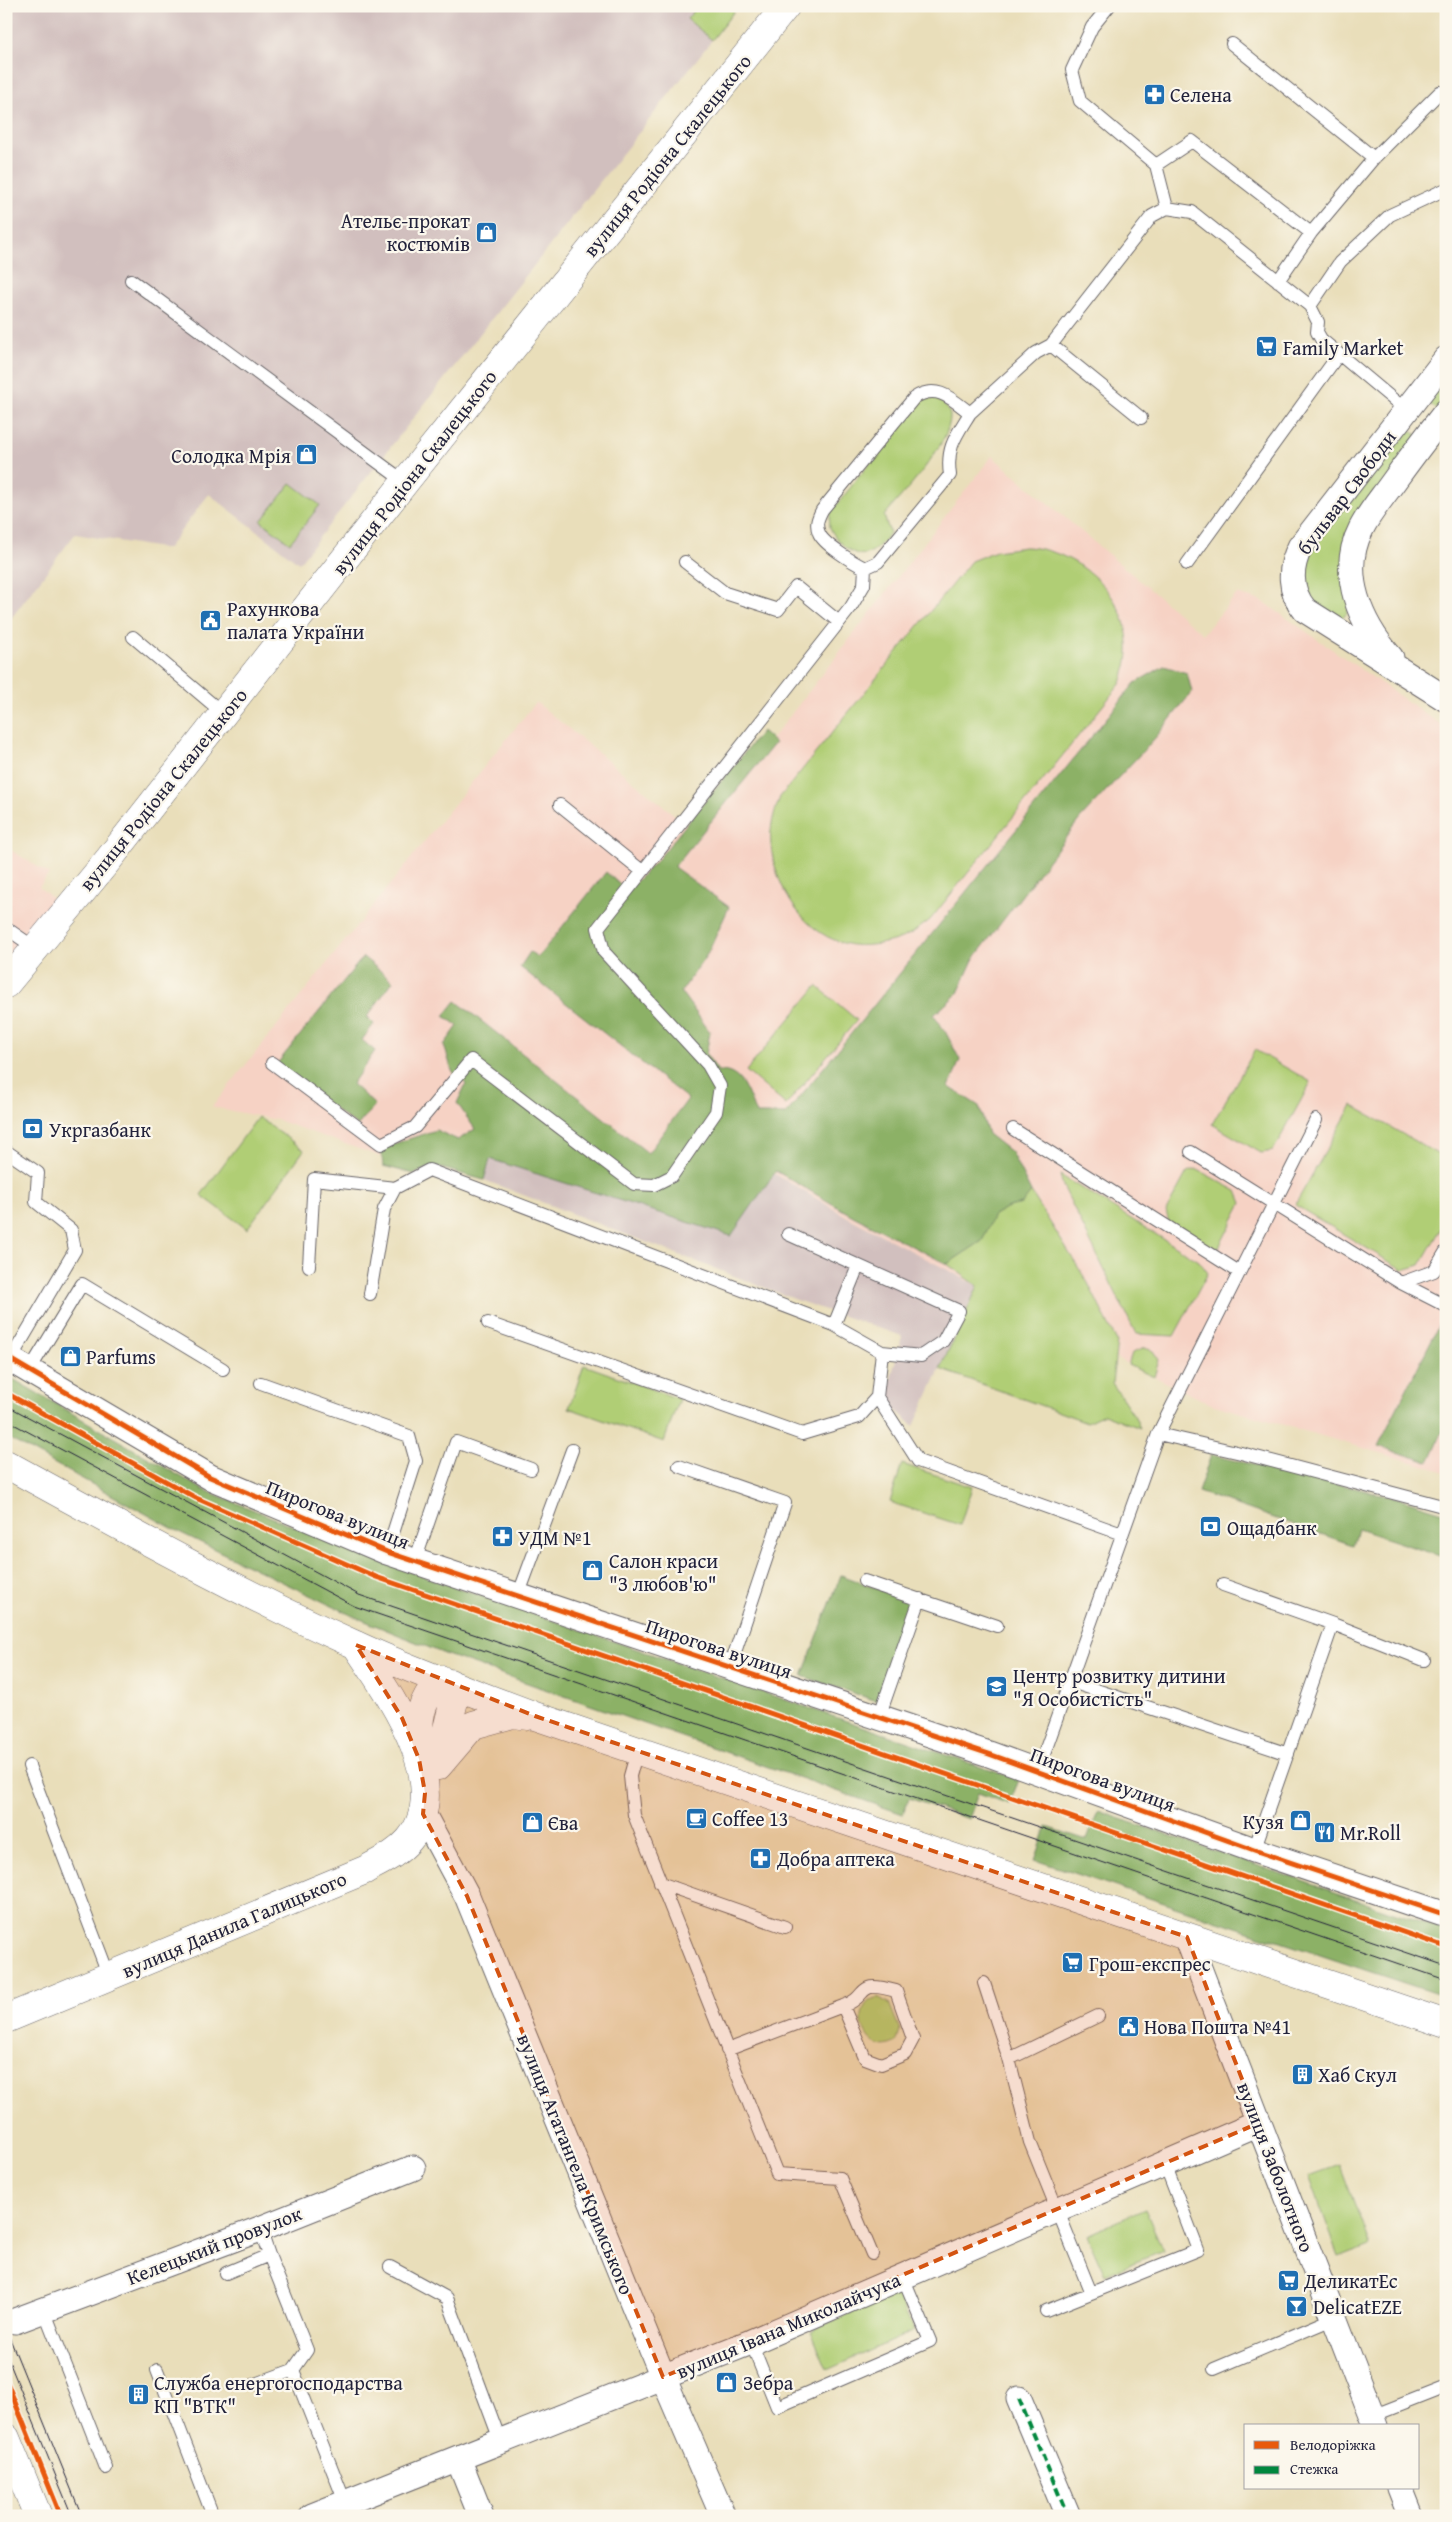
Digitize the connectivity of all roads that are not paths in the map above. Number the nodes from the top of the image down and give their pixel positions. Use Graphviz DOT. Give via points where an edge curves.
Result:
graph roads {
  1 [pos="786,6"];
  2 [pos="1110,6"];
  3 [pos="1232,44"];
  4 [pos="1446,95"];
  5 [pos="1374,158"];
  6 [pos="1156,165"];
  7 [pos="1446,189"];
  8 [pos="1168,208"];
  9 [pos="1311,234"];
  10 [pos="131,280"];
  11 [pos="1278,281"];
  12 [pos="1310,306"];
  13 [pos="1051,345"];
  14 [pos="1339,354"];
  15 [pos="1446,359"];
  16 [pos="1406,411"];
  17 [pos="970,413"];
  18 [pos="1141,418"];
  19 [pos="1442,418"];
  20 [pos="405,482"];
  21 [pos="685,562"];
  22 [pos="1187,564"];
  23 [pos="865,568"];
  24 [pos="839,622"];
  25 [pos="133,637"];
  26 [pos="1404,673"];
  27 [pos="1446,699"];
  28 [pos="224,714"];
  29 [pos="560,805"];
  30 [pos="642,872"];
  31 [pos="6,928"];
  32 [pos="35,948"];
  33 [pos="6,984"];
  34 [pos="272,1063"];
  35 [pos="1316,1120"];
  36 [pos="1012,1129"];
  37 [pos="6,1151"];
  38 [pos="1191,1152"];
  39 [pos="395,1188"];
  40 [pos="1276,1203"];
  41 [pos="788,1234"];
  42 [pos="1446,1251"];
  43 [pos="309,1266"];
  44 [pos="858,1266"];
  45 [pos="1240,1272"];
  46 [pos="1401,1283"];
  47 [pos="370,1294"];
  48 [pos="1446,1306"];
  49 [pos="488,1323"];
  50 [pos="834,1325"];
  51 [pos="882,1352"];
  52 [pos="15,1363"];
  53 [pos="223,1369"];
  54 [pos="261,1383"];
  55 [pos="877,1398"];
  56 [pos="1158,1434"];
  57 [pos="572,1450"];
  58 [pos="6,1464"];
  59 [pos="679,1466"];
  60 [pos="531,1469"];
  61 [pos="1446,1507"];
  62 [pos="1122,1534"];
  63 [pos="387,1552"];
  64 [pos="415,1561"];
  65 [pos="864,1581"];
  66 [pos="1224,1585"];
  67 [pos="518,1596"];
  68 [pos="920,1599"];
  69 [pos="1333,1624"];
  70 [pos="997,1626"];
  71 [pos="356,1645"];
  72 [pos="1424,1660"];
  73 [pos="730,1667"];
  74 [pos="445,1681"];
  75 [pos="1069,1681"];
  76 [pos="535,1716"];
  77 [pos="879,1717"];
  78 [pos="637,1751"];
  79 [pos="1288,1754"];
  80 [pos="428,1762"];
  81 [pos="29,1766"];
  82 [pos="1038,1771"];
  83 [pos="424,1804"];
  84 [pos="1254,1850"];
  85 [pos="660,1883"];
  86 [pos="1446,1915"];
  87 [pos="785,1927"];
  88 [pos="1187,1937"];
  89 [pos="109,1976"];
  90 [pos="984,1983"];
  91 [pos="843,2006"];
  92 [pos="1098,2016"];
  93 [pos="6,2019"];
  94 [pos="1446,2024"];
  95 [pos="727,2050"];
  96 [pos="1009,2059"];
  97 [pos="1259,2123"];
  98 [pos="1165,2164"];
  99 [pos="413,2168"];
  100 [pos="1056,2211"];
  101 [pos="260,2229"];
  102 [pos="872,2254"];
  103 [pos="270,2255"];
  104 [pos="390,2267"];
  105 [pos="226,2273"];
  106 [pos="903,2277"];
  107 [pos="1091,2293"];
  108 [pos="44,2310"];
  109 [pos="1046,2311"];
  110 [pos="1335,2318"];
  111 [pos="15,2321"];
  112 [pos="751,2342"];
  113 [pos="1214,2369"];
  114 [pos="157,2370"];
  115 [pos="293,2370"];
  116 [pos="663,2377"];
  117 [pos="256,2384"];
  118 [pos="1446,2387"];
  119 [pos="1019,2399"];
  120 [pos="1374,2421"];
  121 [pos="6,2438"];
  122 [pos="500,2440"];
  123 [pos="458,2458"];
  124 [pos="106,2468"];
  125 [pos="1401,2490"];
  126 [pos="345,2502"];
  127 [pos="38,2516"];
  128 [pos="214,2516"];
  129 [pos="312,2516"];
  130 [pos="481,2516"];
  131 [pos="723,2516"];
  132 [pos="1068,2516"];
  133 [pos="1411,2516"];
  1 -- 20 [label="main road, вулиця Родіона Скалецького"];
  2 -- 6 [label="lane" via="1092,28 1072,70 1080,101"];
  3 -- 5 [label="lane"];
  4 -- 5 [label="lane" via="1440,92"];
  5 -- 9 [label="lane"];
  6 -- 8 [label="lane"];
  6 -- 9 [label="lane" via="1192,141"];
  7 -- 12 [label="lane" via="1390,215 1340,262"];
  8 -- 11 [label="lane" via="1192,212"];
  8 -- 13 [label="lane" via="1152,216"];
  9 -- 11 [label="lane"];
  10 -- 20 [label="lane"];
  11 -- 12 [label="lane"];
  12 -- 14 [label="lane" via="1318,322 1317,332 1321,339"];
  13 -- 17 [label="lane" via="1036,353"];
  13 -- 18 [label="lane"];
  14 -- 16 [label="lane"];
  14 -- 22 [label="lane"];
  15 -- 16 [label="street, бульвар Свободи"];
  16 -- 19 [label="street"];
  16 -- 26 [label="street, бульвар Свободи" via="1300,547 1292,577 1295,596 1306,610"];
  17 -- 23 [label="lane" via="951,444 950,475 878,562"];
  17 -- 23 [label="lane" via="939,392 922,393 914,398 822,510 816,522 819,535"];
  19 -- 26 [label="street, бульвар Свободи" via="1361,528 1353,556 1353,586 1364,620 1378,643"];
  20 -- 28 [label="main road, вулиця Родіона Скалецького"];
  21 -- 24 [label="lane" via="724,593 778,610 796,587"];
  23 -- 24 [label="lane" via="864,585"];
  24 -- 30 [label="lane"];
  25 -- 28 [label="lane"];
  26 -- 27 [label="street, бульвар Свободи"];
  28 -- 32 [label="main road, вулиця Родіона Скалецького"];
  29 -- 30 [label="lane"];
  30 -- 34 [label="lane" via="598,928 604,952 708,1065 720,1086 716,1112 672,1176 654,1185 634,1184 471,1060 415,1127 381,1144"];
  31 -- 32 [label="lane"];
  32 -- 33 [label="main road, вулиця Родіона Скалецького"];
  35 -- 40 [label="lane"];
  36 -- 45 [label="lane"];
  37 -- 52 [label="lane" via="38,1173 36,1202 71,1230 75,1250"];
  38 -- 40 [label="lane"];
  39 -- 43 [label="lane" via="314,1179"];
  39 -- 47 [label="lane" via="384,1209"];
  39 -- 50 [label="lane" via="428,1170"];
  40 -- 45 [label="lane"];
  40 -- 46 [label="lane"];
  41 -- 44 [label="lane"];
  42 -- 46 [label="lane" via="1434,1271"];
  44 -- 50 [label="lane"];
  44 -- 51 [label="lane" via="959,1311 943,1341 921,1356"];
  45 -- 56 [label="lane"];
  46 -- 48 [label="lane"];
  49 -- 55 [label="lane" via="802,1434 860,1417"];
  50 -- 51 [label="lane"];
  51 -- 55 [label="lane"];
  52 -- 53 [label="lane" via="82,1284"];
  52 -- 63 [label="street, Пирогова вулиця" via="210,1477"];
  54 -- 63 [label="lane" via="409,1436 416,1461"];
  55 -- 62 [label="lane" via="918,1461"];
  56 -- 61 [label="lane" via="1241,1452"];
  56 -- 62 [label="lane"];
  57 -- 67 [label="lane"];
  58 -- 71 [label="main road" via="166,1551"];
  59 -- 73 [label="lane" via="786,1503"];
  60 -- 64 [label="lane" via="456,1442"];
  62 -- 75 [label="lane"];
  63 -- 64 [label="street, Пирогова вулиця"];
  64 -- 67 [label="street, Пирогова вулиця"];
  65 -- 68 [label="lane"];
  66 -- 69 [label="lane"];
  67 -- 73 [label="street, Пирогова вулиця"];
  68 -- 70 [label="lane"];
  68 -- 77 [label="lane"];
  69 -- 72 [label="lane"];
  69 -- 79 [label="lane"];
  71 -- 74 [label="main road"];
  71 -- 80 [label="main road"];
  73 -- 77 [label="street, Пирогова вулиця"];
  74 -- 76 [label="main road"];
  74 -- 80 [label="main road, вулиця Данила Галицького" via="454,1701"];
  75 -- 79 [label="lane"];
  75 -- 82 [label="lane"];
  76 -- 78 [label="main road"];
  76 -- 80 [label="main road" via="513,1714 473,1725"];
  77 -- 82 [label="street, Пирогова вулиця"];
  78 -- 85 [label="lane" via="630,1776 634,1815"];
  78 -- 88 [label="main road"];
  79 -- 84 [label="lane"];
  80 -- 83 [label="main road, вулиця Данила Галицького"];
  81 -- 89 [label="lane"];
  82 -- 84 [label="street, Пирогова вулиця"];
  83 -- 89 [label="main road, вулиця Данила Галицького" via="410,1839 391,1856 365,1870"];
  83 -- 116 [label="street, вулиця Агатангела Кримського" via="466,1896"];
  84 -- 86 [label="street, Пирогова вулиця"];
  85 -- 87 [label="lane"];
  85 -- 95 [label="lane"];
  88 -- 94 [label="main road"];
  88 -- 97 [label="street, вулиця Заболотного"];
  89 -- 93 [label="main road, вулиця Данила Галицького"];
  90 -- 96 [label="lane"];
  91 -- 91 [label="lane" via="874,1985 896,1992 913,2039 905,2054 881,2064 865,2058"];
  91 -- 95 [label="lane"];
  92 -- 96 [label="lane"];
  95 -- 102 [label="lane" via="776,2174 840,2178"];
  96 -- 100 [label="lane" via="1030,2142"];
  97 -- 98 [label="street, вулиця Івана Миколайчука"];
  97 -- 110 [label="street, вулиця Заболотного"];
  98 -- 100 [label="street, вулиця Івана Миколайчука"];
  98 -- 107 [label="lane" via="1198,2250"];
  99 -- 101 [label="street, Келецький провулок"];
  100 -- 106 [label="street, вулиця Івана Миколайчука"];
  100 -- 107 [label="lane"];
  101 -- 103 [label="lane"];
  101 -- 108 [label="street, Келецький провулок"];
  103 -- 105 [label="lane"];
  103 -- 115 [label="lane" via="307,2350"];
  104 -- 122 [label="lane" via="447,2298"];
  106 -- 112 [label="street, вулиця Івана Миколайчука"];
  106 -- 112 [label="lane" via="930,2341 776,2407"];
  107 -- 109 [label="lane"];
  108 -- 111 [label="street, Келецький провулок"];
  108 -- 124 [label="lane"];
  110 -- 113 [label="lane"];
  110 -- 120 [label="street, вулиця Заболотного"];
  112 -- 116 [label="street, вулиця Івана Миколайчука"];
  114 -- 128 [label="lane"];
  115 -- 117 [label="lane"];
  115 -- 126 [label="lane"];
  116 -- 122 [label="street, вулиця Івана Миколайчука"];
  116 -- 131 [label="street, вулиця Агатангела Кримського"];
  118 -- 120 [label="lane"];
  119 -- 132 [label="street"];
  121 -- 127 [label="main road"];
  122 -- 123 [label="street, вулиця Івана Миколайчука"];
  123 -- 126 [label="street, вулиця Івана Миколайчука"];
  123 -- 130 [label="street"];
  125 -- 133 [label="street"];
  126 -- 129 [label="street, вулиця Івана Миколайчука"];
}
